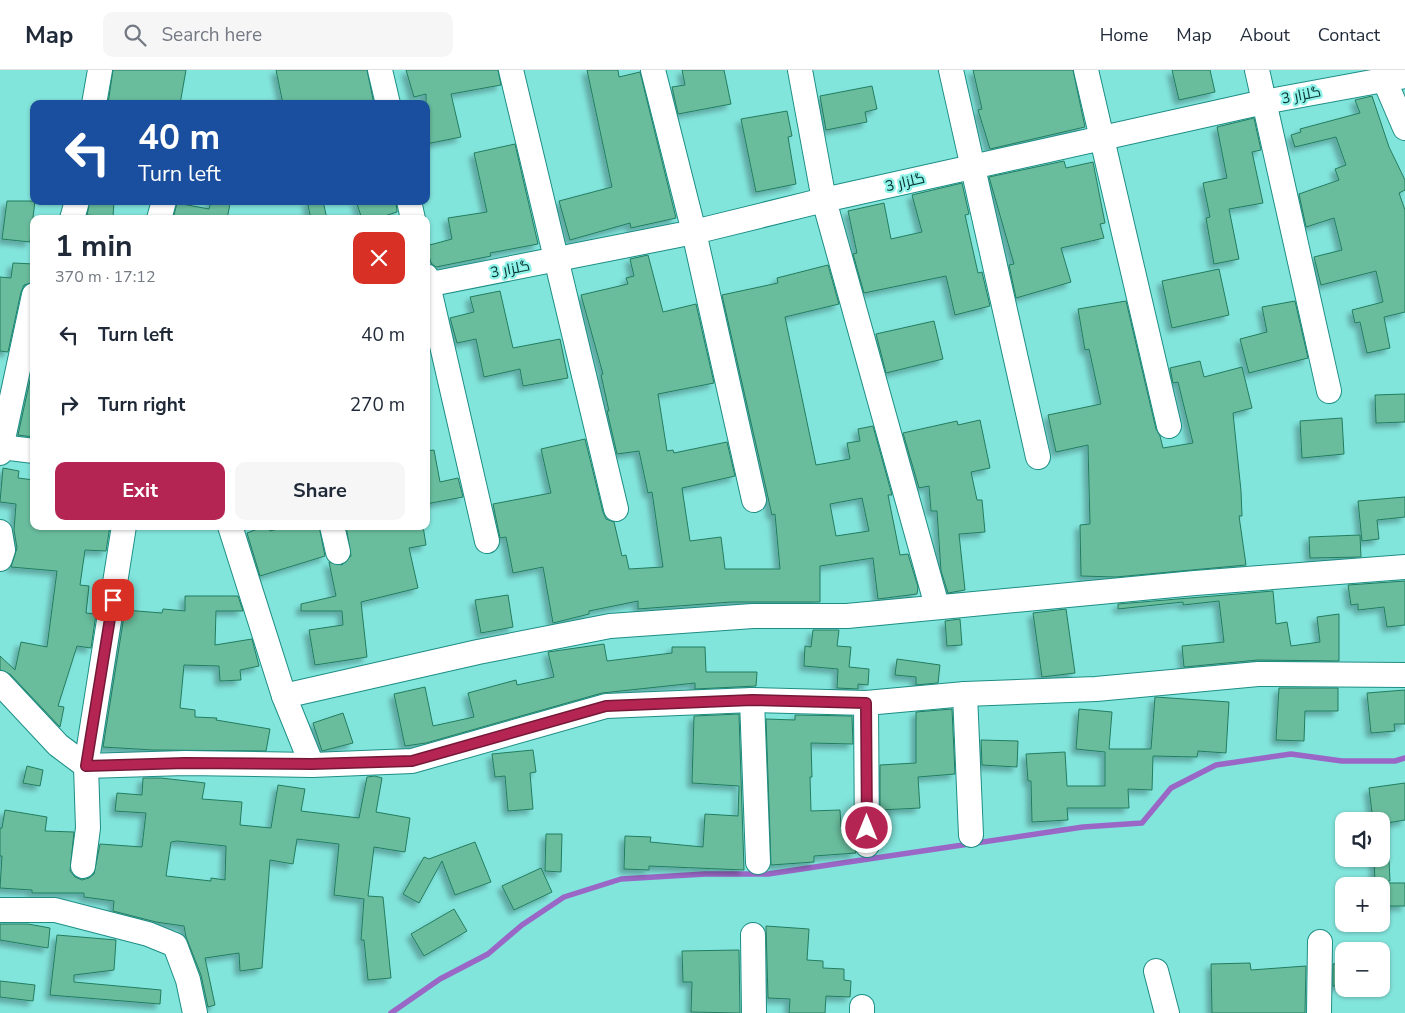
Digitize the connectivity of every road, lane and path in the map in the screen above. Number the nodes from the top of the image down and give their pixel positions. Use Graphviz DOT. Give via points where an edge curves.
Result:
graph roads {
  1 [pos="100,70"];
  2 [pos="380,70"];
  3 [pos="511,70"];
  4 [pos="654,70"];
  5 [pos="800,70"];
  6 [pos="951,70"];
  7 [pos="1086,70"];
  8 [pos="1257,70"];
  9 [pos="1391,75"];
  10 [pos="95,100"];
  11 [pos="387,100"];
  12 [pos="1264,102"];
  13 [pos="1405,128"];
  14 [pos="1102,138"];
  15 [pos="973,167"];
  16 [pos="824,200"];
  17 [pos="694,232"];
  18 [pos="556,260"];
  19 [pos="430,281"];
  20 [pos="430,295"];
  21 [pos="30,314"];
  22 [pos="1329,391"];
  23 [pos="1169,426"];
  24 [pos="1,450"];
  25 [pos="30,451"];
  26 [pos="1038,457"];
  27 [pos="754,500"];
  28 [pos="616,510"];
  29 [pos="123,530"];
  30 [pos="231,530"];
  31 [pos="333,530"];
  32 [pos="0,532"];
  33 [pos="487,541"];
  34 [pos="338,552"];
  35 [pos="0,559"];
  36 [pos="1405,567"];
  37 [pos="937,606"];
  38 [pos="1405,675"];
  39 [pos="0,683"];
  40 [pos="965,694"];
  41 [pos="284,696"];
  42 [pos="752,700"];
  43 [pos="866,703"];
  44 [pos="312,764"];
  45 [pos="86,766"];
  46 [pos="971,835"];
  47 [pos="867,845"];
  48 [pos="758,862"];
  49 [pos="83,866"];
  50 [pos="0,910"];
  51 [pos="753,935"];
  52 [pos="1320,942"];
  53 [pos="1156,971"];
  54 [pos="195,1013"];
  55 [pos="754,1013"];
  56 [pos="1167,1013"];
  57 [pos="1319,1013"];
  1 -- 10 [label="street"];
  2 -- 11 [label="street"];
  3 -- 18 [label="street"];
  4 -- 17 [label="street"];
  5 -- 16 [label="street"];
  6 -- 15 [label="street"];
  7 -- 14 [label="street"];
  8 -- 12 [label="street"];
  9 -- 12 [label="street, گلزار 3"];
  9 -- 13 [label="street"];
  12 -- 14 [label="street, گلزار 3"];
  12 -- 22 [label="street"];
  14 -- 15 [label="street, گلزار 3"];
  14 -- 23 [label="street"];
  15 -- 16 [label="street, گلزار 3"];
  15 -- 26 [label="street"];
  16 -- 17 [label="street, گلزار 3"];
  16 -- 37 [label="street"];
  17 -- 18 [label="street, گلزار 3"];
  17 -- 27 [label="street"];
  18 -- 19 [label="street, گلزار 3"];
  18 -- 28 [label="street"];
  20 -- 33 [label="street"];
  21 -- 24 [label="street"];
  24 -- 25 [label="street"];
  29 -- 45 [label="street"];
  30 -- 41 [label="street"];
  31 -- 34 [label="street"];
  32 -- 35 [label="street" via="3,550"];
  36 -- 37 [label="street"];
  37 -- 41 [label="street" via="847,616 753,616 610,626"];
  38 -- 40 [label="street" via="1258,674 1096,689"];
  39 -- 45 [label="street" via="58,745"];
  40 -- 43 [label="street"];
  40 -- 46 [label="street"];
  41 -- 44 [label="street"];
  42 -- 43 [label="street"];
  42 -- 44 [label="street" via="606,706 412,761"];
  42 -- 48 [label="street"];
  43 -- 47 [label="street"];
  44 -- 45 [label="street"];
  45 -- 49 [label="street" via="88,828"];
  50 -- 54 [label="street" via="55,910 175,944"];
  51 -- 55 [label="street"];
  52 -- 57 [label="street"];
  53 -- 56 [label="street"];
}
